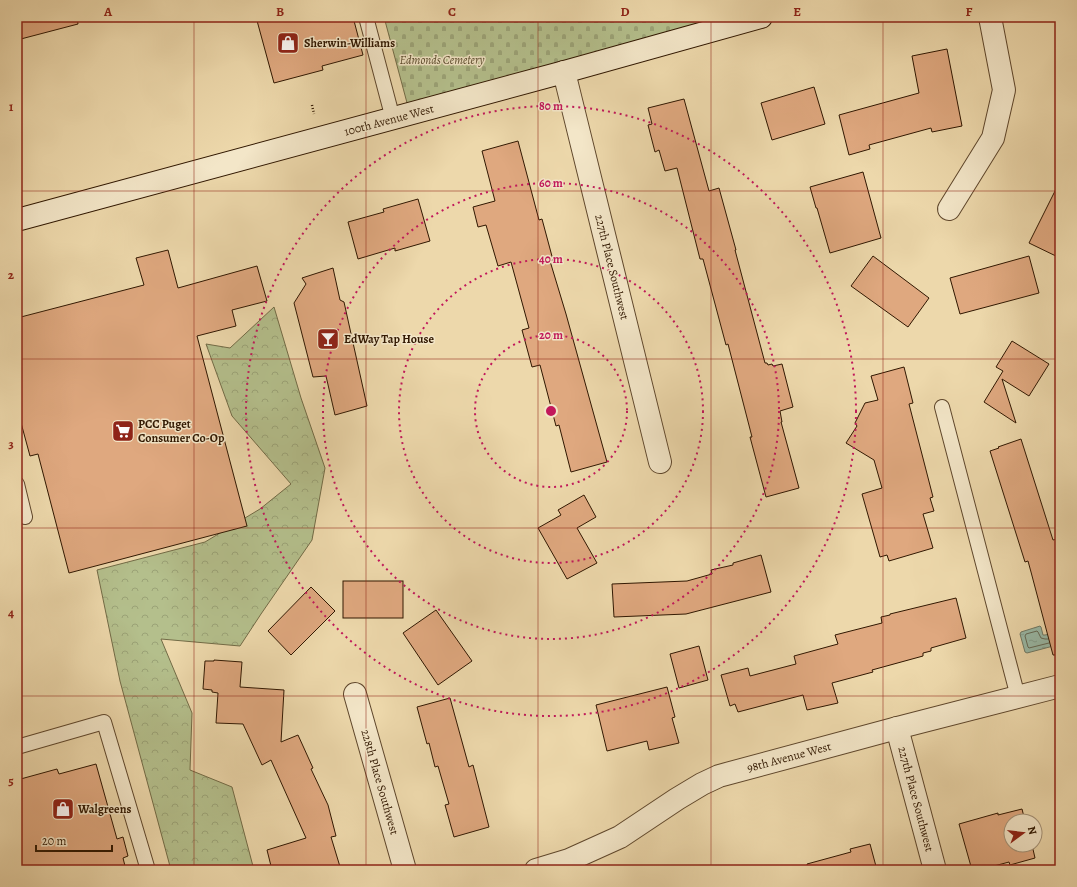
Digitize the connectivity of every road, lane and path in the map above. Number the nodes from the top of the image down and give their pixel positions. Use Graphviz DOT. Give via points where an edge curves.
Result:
graph roads {
  1 [pos="366,17"];
  2 [pos="761,17"];
  3 [pos="990,17"];
  4 [pos="564,72"];
  5 [pos="393,119"];
  6 [pos="949,209"];
  7 [pos="17,220"];
  8 [pos="942,406"];
  9 [pos="660,462"];
  10 [pos="17,484"];
  11 [pos="25,517"];
  12 [pos="1060,686"];
  13 [pos="355,694"];
  14 [pos="1018,697"];
  15 [pos="897,728"];
  16 [pos="17,747"];
  17 [pos="148,870"];
  18 [pos="405,870"];
  19 [pos="536,870"];
  20 [pos="935,870"];
  1 -- 5 [label="lane"];
  2 -- 4 [label="street, 100th Avenue West"];
  3 -- 6 [label="street" via="1004,90 993,138"];
  4 -- 5 [label="street, 100th Avenue West"];
  4 -- 9 [label="street, 227th Place Southwest"];
  5 -- 7 [label="street, 100th Avenue West"];
  8 -- 14 [label="lane"];
  10 -- 11 [label="lane"];
  12 -- 14 [label="street, 98th Avenue West"];
  13 -- 18 [label="street, 228th Place Southwest"];
  14 -- 15 [label="street, 98th Avenue West"];
  15 -- 19 [label="street, 98th Avenue West" via="719,776 677,799 620,837 569,860"];
  15 -- 20 [label="street, 227th Place Southwest"];
  16 -- 17 [label="lane" via="104,722"];
}
